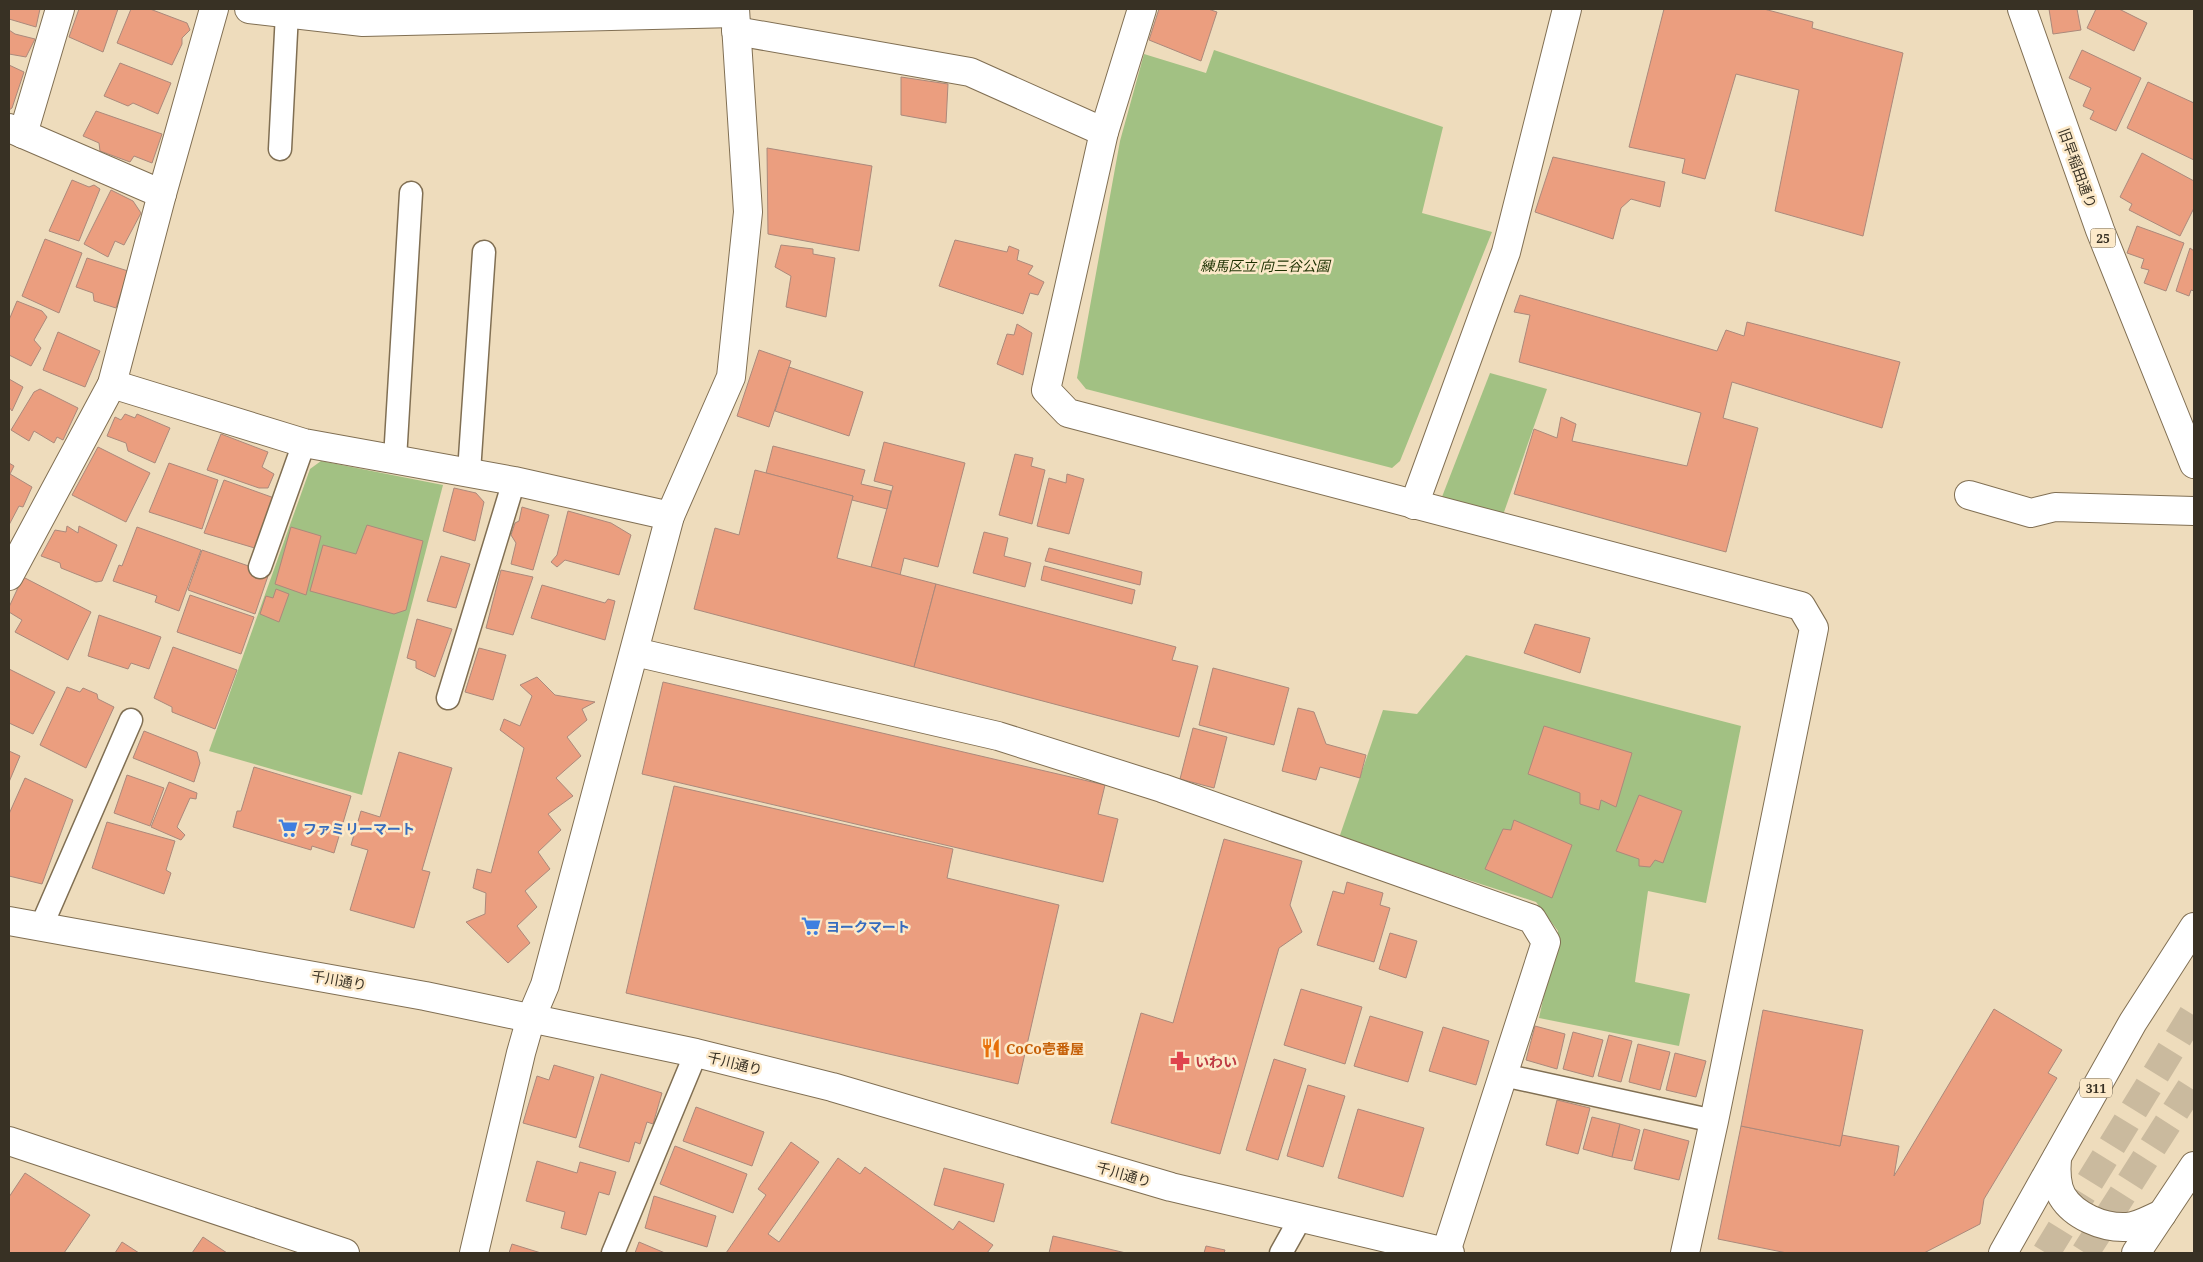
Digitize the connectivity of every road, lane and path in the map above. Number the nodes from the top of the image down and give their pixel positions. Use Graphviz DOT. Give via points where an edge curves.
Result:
graph roads {
  1 [pos="60,9"];
  2 [pos="214,9"];
  3 [pos="249,9"];
  4 [pos="1142,9"];
  5 [pos="1567,9"];
  6 [pos="2022,9"];
  7 [pos="287,13"];
  8 [pos="736,18"];
  9 [pos="16,131"];
  10 [pos="1104,132"];
  11 [pos="280,149"];
  12 [pos="411,193"];
  13 [pos="162,194"];
  14 [pos="484,252"];
  15 [pos="112,384"];
  16 [pos="304,443"];
  17 [pos="395,459"];
  18 [pos="2194,464"];
  19 [pos="469,472"];
  20 [pos="514,480"];
  21 [pos="1969,496"];
  22 [pos="1414,505"];
  23 [pos="2194,511"];
  24 [pos="670,516"];
  25 [pos="260,567"];
  26 [pos="9,576"];
  27 [pos="635,652"];
  28 [pos="448,698"];
  29 [pos="131,720"];
  30 [pos="9,920"];
  31 [pos="41,927"];
  32 [pos="2194,927"];
  33 [pos="531,1018"];
  34 [pos="696,1053"];
  35 [pos="1503,1075"];
  36 [pos="1714,1121"];
  37 [pos="9,1141"];
  38 [pos="2057,1158"];
  39 [pos="2194,1166"];
  40 [pos="2162,1214"];
  41 [pos="1300,1219"];
  42 [pos="345,1253"];
  43 [pos="474,1253"];
  44 [pos="613,1253"];
  45 [pos="1281,1253"];
  46 [pos="1448,1253"];
  47 [pos="1685,1253"];
  48 [pos="2003,1253"];
  49 [pos="2136,1253"];
  1 -- 9 [label="street"];
  2 -- 13 [label="street"];
  3 -- 7 [label="street"];
  4 -- 10 [label="street"];
  5 -- 22 [label="street" via="1506,252"];
  6 -- 18 [label="street, 旧早稲田通り / 25" via="2100,230"];
  7 -- 8 [label="street" via="363,22"];
  7 -- 11 [label="lane"];
  8 -- 10 [label="street" via="970,72"];
  8 -- 24 [label="street" via="748,212 731,377"];
  9 -- 13 [label="street"];
  10 -- 22 [label="street" via="1046,390 1068,413"];
  12 -- 17 [label="lane"];
  13 -- 15 [label="street"];
  14 -- 19 [label="lane"];
  15 -- 16 [label="street"];
  15 -- 26 [label="street"];
  16 -- 17 [label="street"];
  16 -- 25 [label="lane"];
  17 -- 19 [label="street"];
  19 -- 20 [label="street"];
  20 -- 24 [label="street"];
  20 -- 28 [label="lane"];
  21 -- 23 [label="street" via="2031,513 2055,507"];
  22 -- 36 [label="street" via="1801,606 1814,628"];
  24 -- 27 [label="street"];
  27 -- 33 [label="street" via="544,985"];
  27 -- 35 [label="street" via="998,736 1162,788 1532,919 1546,942"];
  29 -- 31 [label="lane"];
  30 -- 31 [label="street, 千川通り"];
  31 -- 33 [label="street, 千川通り"];
  32 -- 38 [label="street, 311" via="2133,1022"];
  33 -- 34 [label="street, 千川通り"];
  33 -- 43 [label="street"];
  34 -- 41 [label="street, 千川通り" via="832,1087 1171,1188"];
  34 -- 44 [label="lane"];
  35 -- 36 [label="lane"];
  35 -- 46 [label="street"];
  36 -- 47 [label="street"];
  37 -- 42 [label="street"];
  38 -- 40 [label="street" via="2056,1174 2062,1196 2078,1213 2094,1222 2127,1228"];
  38 -- 48 [label="street, 311"];
  39 -- 40 [label="street"];
  40 -- 49 [label="street"];
  41 -- 45 [label="lane"];
  41 -- 46 [label="street, 千川通り"];
}
